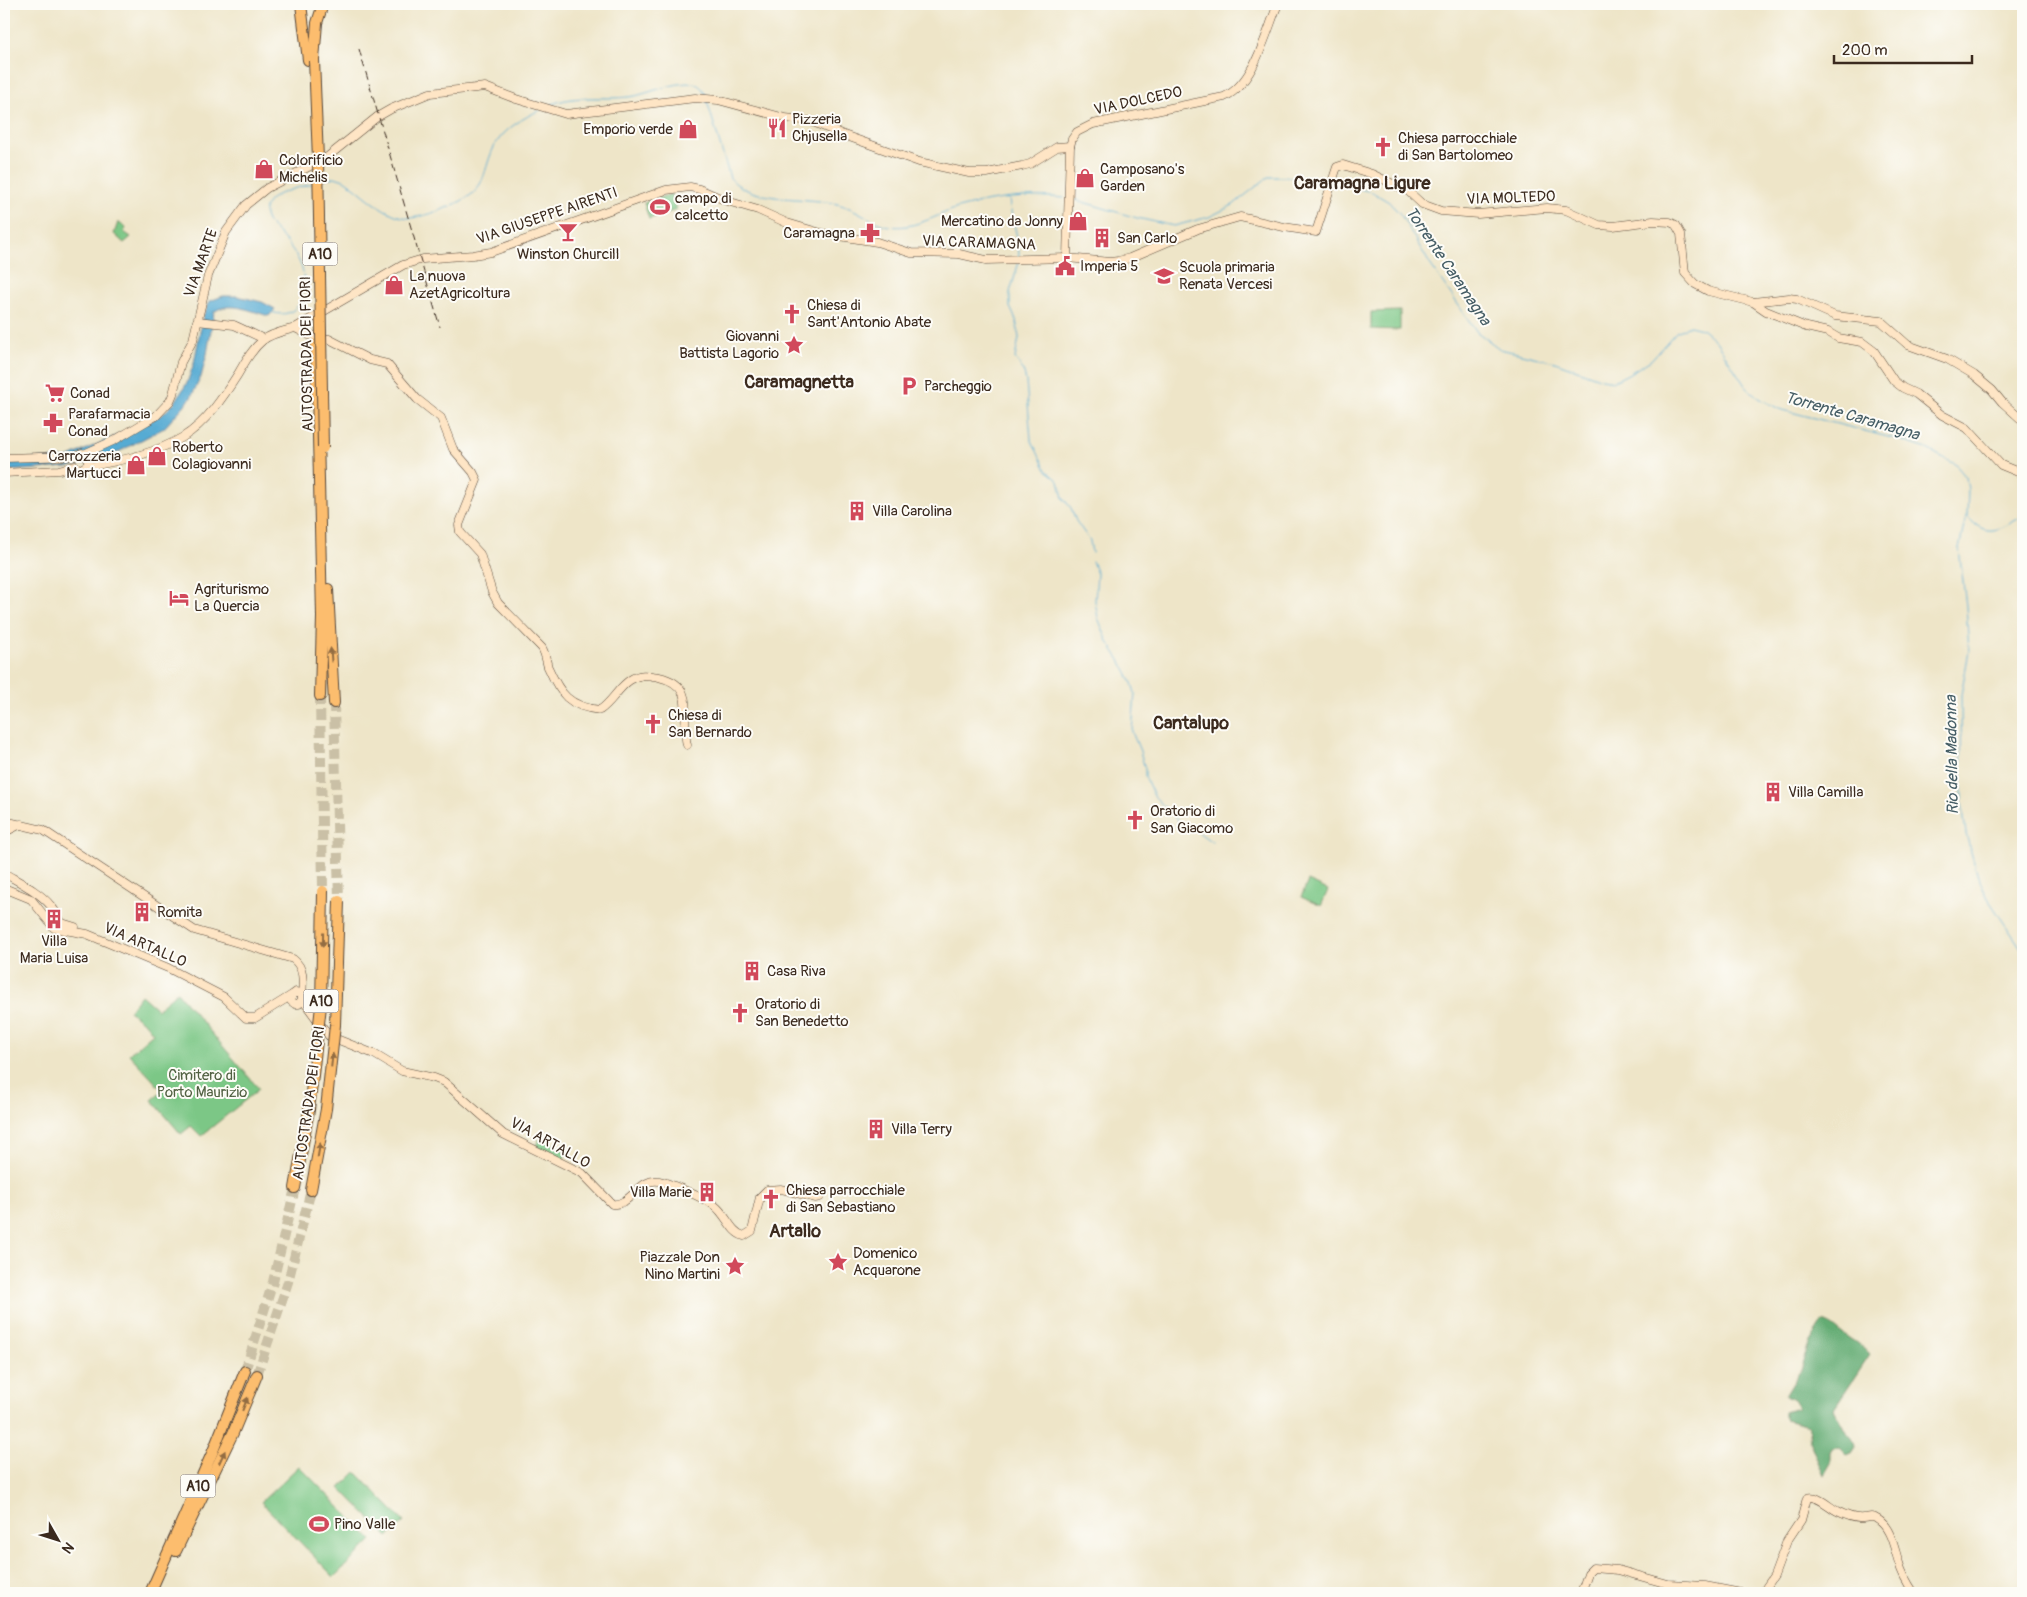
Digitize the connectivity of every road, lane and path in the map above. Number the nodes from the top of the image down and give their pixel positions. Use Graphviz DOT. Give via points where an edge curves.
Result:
graph roads {
  1 [pos="300,4"];
  2 [pos="307,4"];
  3 [pos="323,4"];
  4 [pos="1278,4"];
  5 [pos="311,60"];
  6 [pos="1070,146"];
  7 [pos="1340,165"];
  8 [pos="690,187"];
  9 [pos="1067,258"];
  10 [pos="1770,301"];
  11 [pos="1753,302"];
  12 [pos="1775,313"];
  13 [pos="197,321"];
  14 [pos="295,328"];
  15 [pos="264,339"];
  16 [pos="2023,421"];
  17 [pos="320,448"];
  18 [pos="84,454"];
  19 [pos="76,456"];
  20 [pos="4,458"];
  21 [pos="85,465"];
  22 [pos="4,473"];
  23 [pos="2023,474"];
  24 [pos="320,696"];
  25 [pos="334,703"];
  26 [pos="687,745"];
  27 [pos="7,824"];
  28 [pos="4,873"];
  29 [pos="4,888"];
  30 [pos="323,892"];
  31 [pos="339,901"];
  32 [pos="102,939"];
  33 [pos="297,998"];
  34 [pos="295,1188"];
  35 [pos="311,1190"];
  36 [pos="820,1197"];
  37 [pos="244,1371"];
  38 [pos="257,1375"];
  39 [pos="175,1546"];
  40 [pos="150,1593"];
  41 [pos="157,1593"];
  42 [pos="1582,1593"];
  43 [pos="1742,1593"];
  44 [pos="1756,1593"];
  45 [pos="1914,1593"];
  1 -- 5 [label="highway, AUTOSTRADA DEI FIORI / A10"];
  2 -- 5 [label="highway, AUTOSTRADA DEI FIORI / A10"];
  3 -- 5 [label="highway"];
  4 -- 6 [label="street, VIA DOLCEDO" via="1250,72 1232,93 1093,124 1077,132"];
  5 -- 17 [label="highway, AUTOSTRADA DEI FIORI / A10, bridge" via="319,169"];
  6 -- 9 [label="street"];
  6 -- 13 [label="street, VIA MARTE" via="1057,147 1022,166 987,173 962,172 919,162 811,121 713,99 566,114 489,88 471,87 430,93 391,109 326,158 267,188 246,205 226,232 218,250"];
  7 -- 9 [label="street, VIA CARAMAGNA" via="1316,232 1240,217 1198,230 1125,260 1110,262"];
  7 -- 11 [label="street, VIA MOLTEDO" via="1372,174 1408,192 1422,204 1449,212 1478,214 1547,208 1566,210 1599,225 1670,222 1681,234 1685,273 1690,280 1708,291"];
  8 -- 9 [label="street, VIA CARAMAGNA" via="787,223 821,233 877,242 911,253 959,254 986,260"];
  8 -- 14 [label="street, VIA GIUSEPPE AIRENTI" via="666,190 491,252 423,259 403,265"];
  10 -- 11 [label="street, VIA MOLTEDO"];
  10 -- 12 [label="street"];
  10 -- 16 [label="street, VIA MOLTEDO" via="1797,299 1835,316 1881,321 1908,345 1947,359 1974,375"];
  11 -- 12 [label="street"];
  12 -- 23 [label="street" via="1838,338 1862,342 1874,351 1903,388 1967,428 2001,465"];
  13 -- 15 [label="street, VIA MARTE" via="234,324"];
  13 -- 18 [label="street" via="193,340 181,362 174,394 165,408 131,431"];
  14 -- 15 [label="street, VIA GIUSEPPE AIRENTI"];
  14 -- 26 [label="street" via="386,364 417,399 441,418 453,449 474,472 477,480 459,525 460,532 480,554 498,603 542,648 547,665 569,701 600,710 632,678 642,674 671,681 684,694"];
  15 -- 21 [label="street, VIA GIUSEPPE AIRENTI" via="215,407 184,437 157,449"];
  17 -- 24 [label="highway, AUTOSTRADA DEI FIORI / A10"];
  25 -- 17 [label="highway, AUTOSTRADA DEI FIORI / A10, one-way"];
  18 -- 19 [label="street"];
  18 -- 21 [label="street" via="88,457"];
  19 -- 20 [label="street"];
  19 -- 21 [label="street" via="74,462"];
  21 -- 22 [label="street, VIA GIUSEPPE AIRENTI"];
  27 -- 33 [label="street" via="43,830 194,930 293,959 302,976"];
  28 -- 32 [label="street" via="44,899 62,923 92,932"];
  29 -- 32 [label="street, VIA ARTALLO" via="31,899 54,928"];
  30 -- 34 [label="highway, AUTOSTRADA DEI FIORI / A10, one-way, bridge" via="321,1006 309,1110"];
  35 -- 31 [label="highway, AUTOSTRADA DEI FIORI / A10, one-way, bridge" via="326,1108 335,1025"];
  32 -- 33 [label="street, VIA ARTALLO" via="214,990 246,1018 255,1018 276,1005"];
  33 -- 36 [label="street, VIA ARTALLO" via="329,1036 374,1054 402,1071 444,1082 503,1134 582,1173 612,1204 620,1203 650,1182 661,1181 715,1206 744,1236 752,1231 761,1195 769,1189"];
  37 -- 39 [label="highway, A10"];
  39 -- 38 [label="highway, A10, one-way" via="233,1433"];
  39 -- 40 [label="highway, A10"];
  39 -- 41 [label="highway, A10"];
  42 -- 43 [label="street" via="1592,1568 1618,1570 1668,1584"];
  44 -- 45 [label="street" via="1770,1584 1787,1541 1801,1520 1810,1497 1852,1517 1872,1516 1879,1520"];
}
